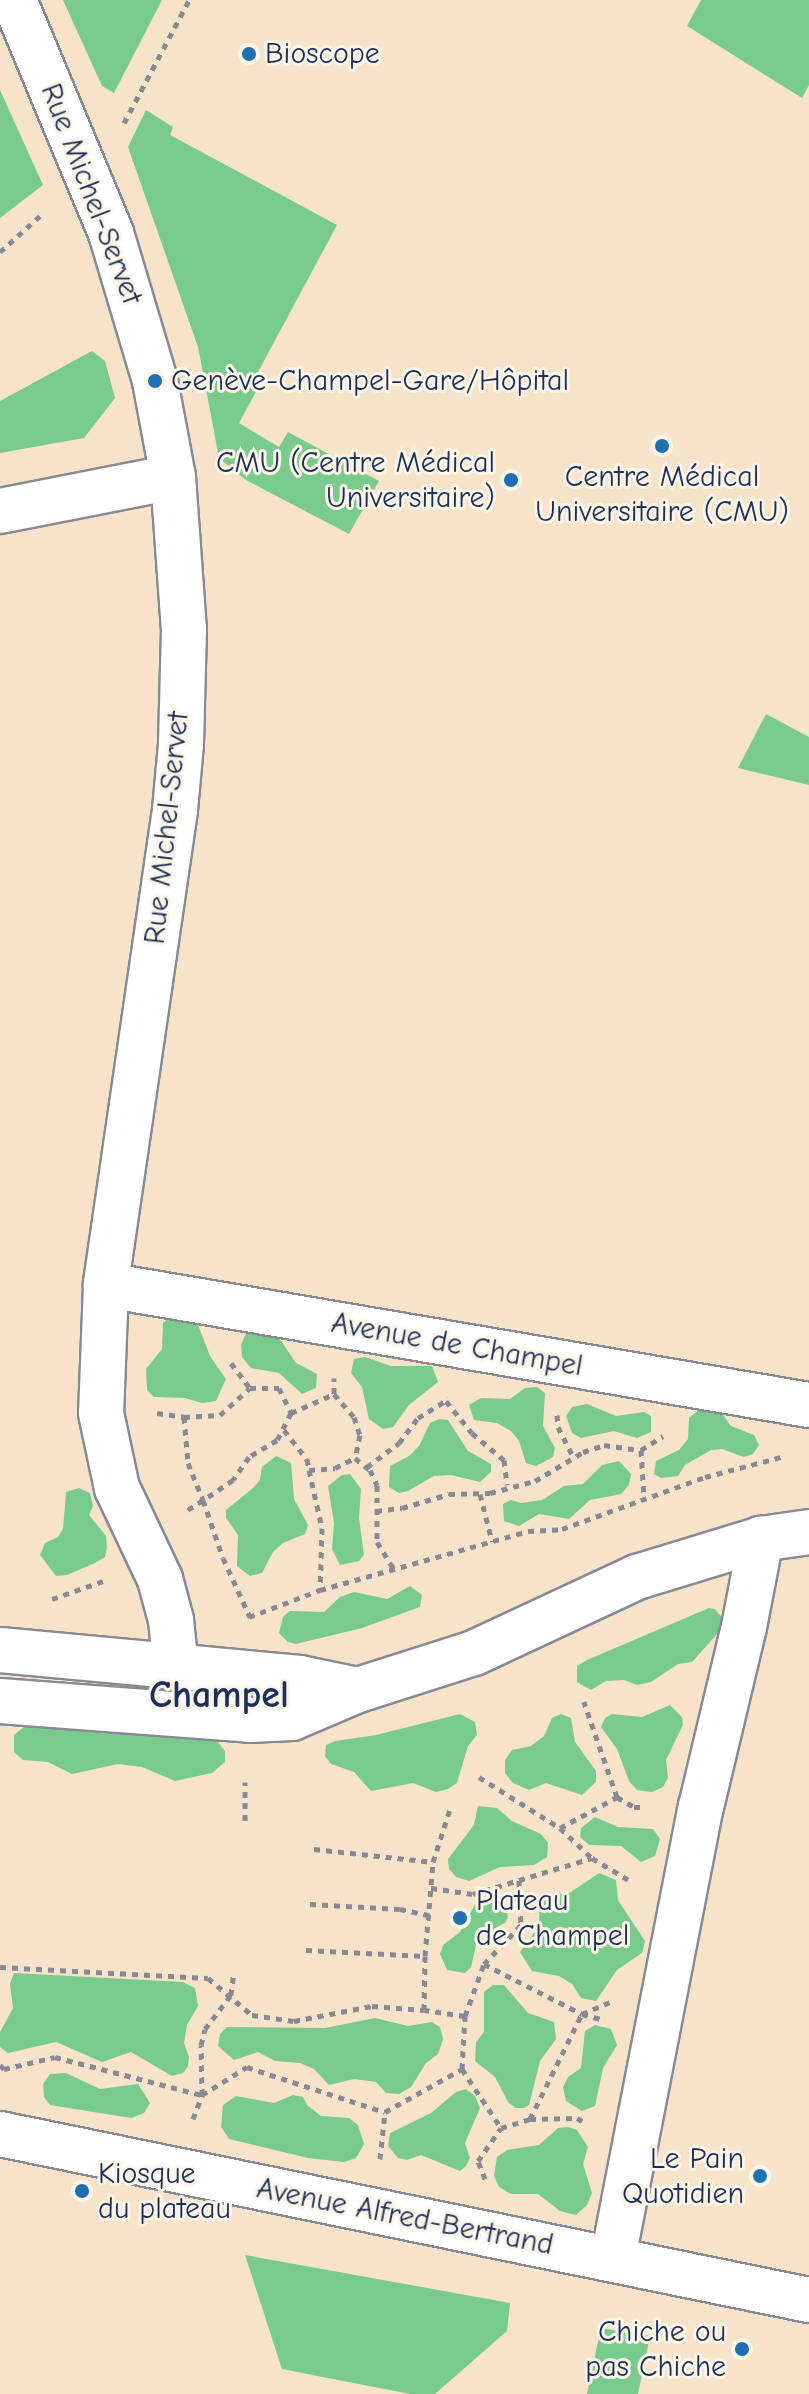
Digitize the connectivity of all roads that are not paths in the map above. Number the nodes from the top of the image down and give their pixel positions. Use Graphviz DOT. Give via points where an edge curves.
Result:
graph roads {
  1 [pos="14,0"];
  2 [pos="173,477"];
  3 [pos="0,511"];
  4 [pos="106,1285"];
  5 [pos="809,1405"];
  6 [pos="809,1509"];
  7 [pos="809,1532"];
  8 [pos="761,1539"];
  9 [pos="0,1650"];
  10 [pos="176,1668"];
  11 [pos="358,1690"];
  12 [pos="0,1701"];
  13 [pos="171,1714"];
  14 [pos="0,2134"];
  15 [pos="598,2255"];
  16 [pos="809,2300"];
  1 -- 2 [label="street, Rue Michel-Servet" via="111,233 155,381"];
  2 -- 3 [label="street"];
  2 -- 4 [label="street, Rue Michel-Servet" via="184,629 181,744"];
  4 -- 5 [label="street, Avenue de Champel"];
  4 -- 10 [label="street, Rue Michel-Servet" via="101,1413 117,1488 146,1546 171,1620"];
  6 -- 8 [label="street"];
  7 -- 8 [label="street"];
  8 -- 11 [label="street" via="637,1577 474,1653"];
  8 -- 15 [label="street" via="673,1947"];
  9 -- 10 [label="street"];
  10 -- 11 [label="street" via="300,1678"];
  10 -- 13 [label="street, Rue Michel-Servet"];
  11 -- 13 [label="street" via="292,1718"];
  12 -- 13 [label="street"];
  14 -- 15 [label="street, Avenue Alfred-Bertrand"];
  15 -- 16 [label="street, Avenue Alfred-Bertrand"];
}
